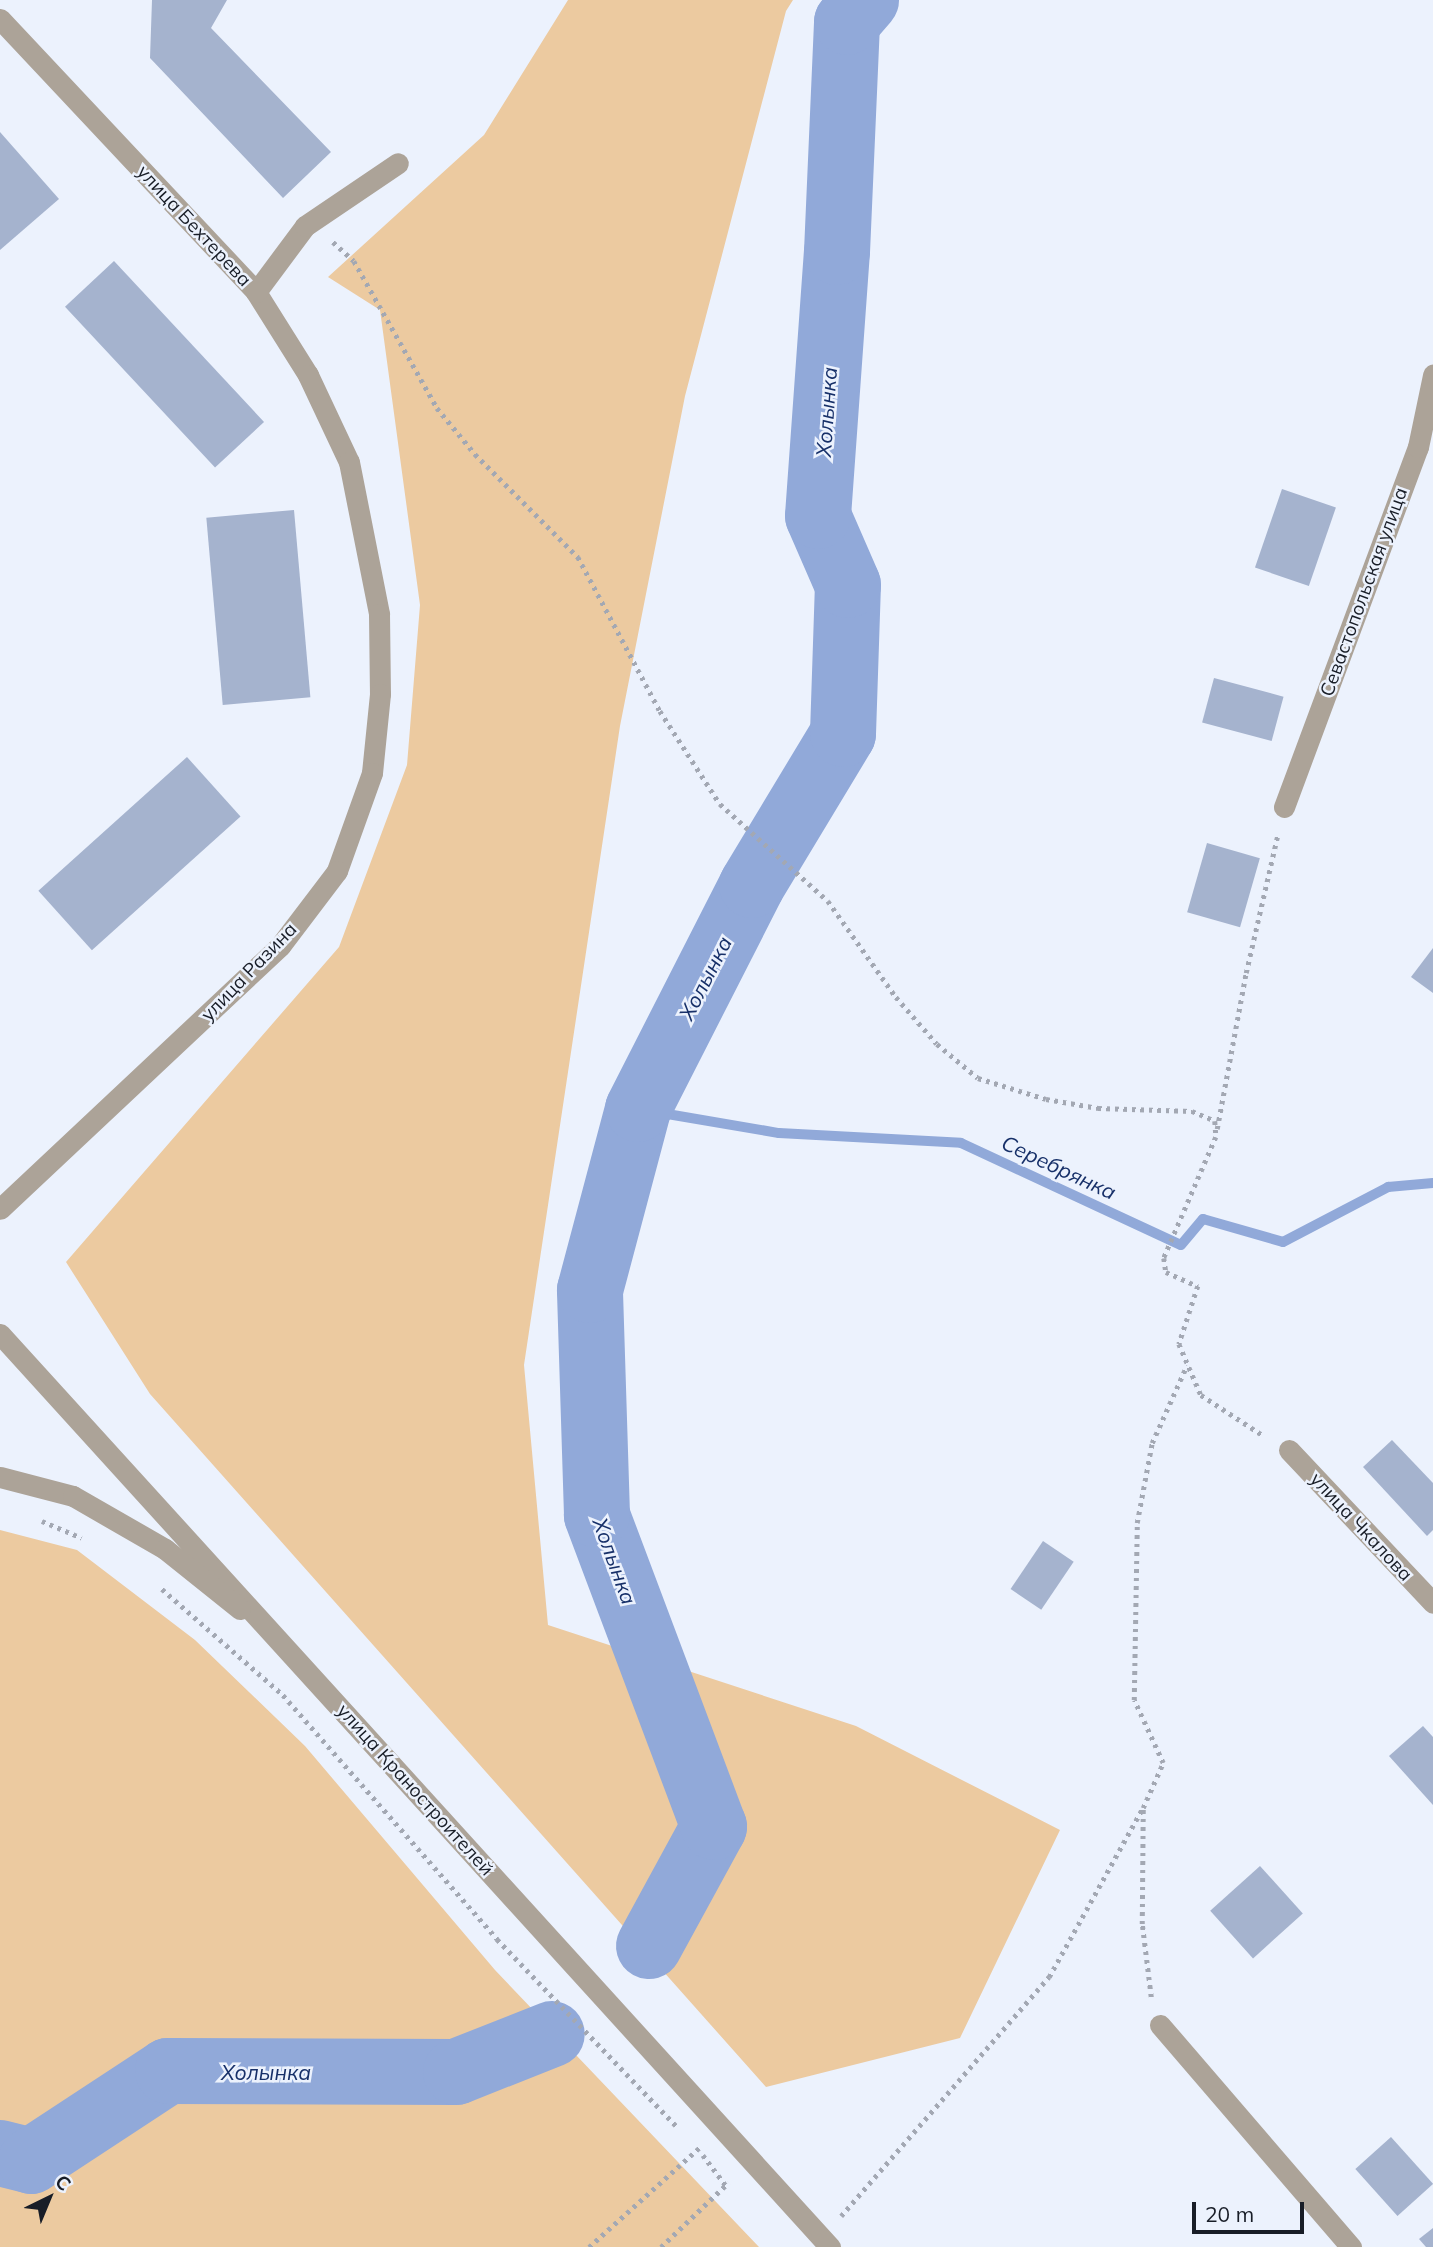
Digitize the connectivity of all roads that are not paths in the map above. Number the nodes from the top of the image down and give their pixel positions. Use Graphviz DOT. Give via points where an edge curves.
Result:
graph roads {
  1 [pos="0,19"];
  2 [pos="398,163"];
  3 [pos="256,292"];
  4 [pos="1433,375"];
  5 [pos="1425,451"];
  6 [pos="349,462"];
  7 [pos="1284,807"];
  8 [pos="0,1209"];
  9 [pos="0,1334"];
  10 [pos="1289,1450"];
  11 [pos="0,1477"];
  12 [pos="1433,1603"];
  13 [pos="279,1641"];
  14 [pos="1160,2025"];
  15 [pos="826,2242"];
  16 [pos="1351,2247"];
  1 -- 3 [label="street, улица Бехтерева"];
  2 -- 3 [label="street" via="305,226"];
  3 -- 6 [label="street, улица Бехтерева" via="308,375"];
  4 -- 5 [label="street, Севастопольская улица"];
  5 -- 7 [label="street, Севастопольская улица"];
  6 -- 8 [label="street, улица Разина" via="379,614 380,694 372,773 337,871 280,946"];
  9 -- 13 [label="street, улица Краностроителей"];
  10 -- 12 [label="street, улица Чкалова"];
  11 -- 13 [label="street" via="73,1496 165,1549"];
  13 -- 15 [label="street, улица Краностроителей"];
  14 -- 16 [label="street"];
}
